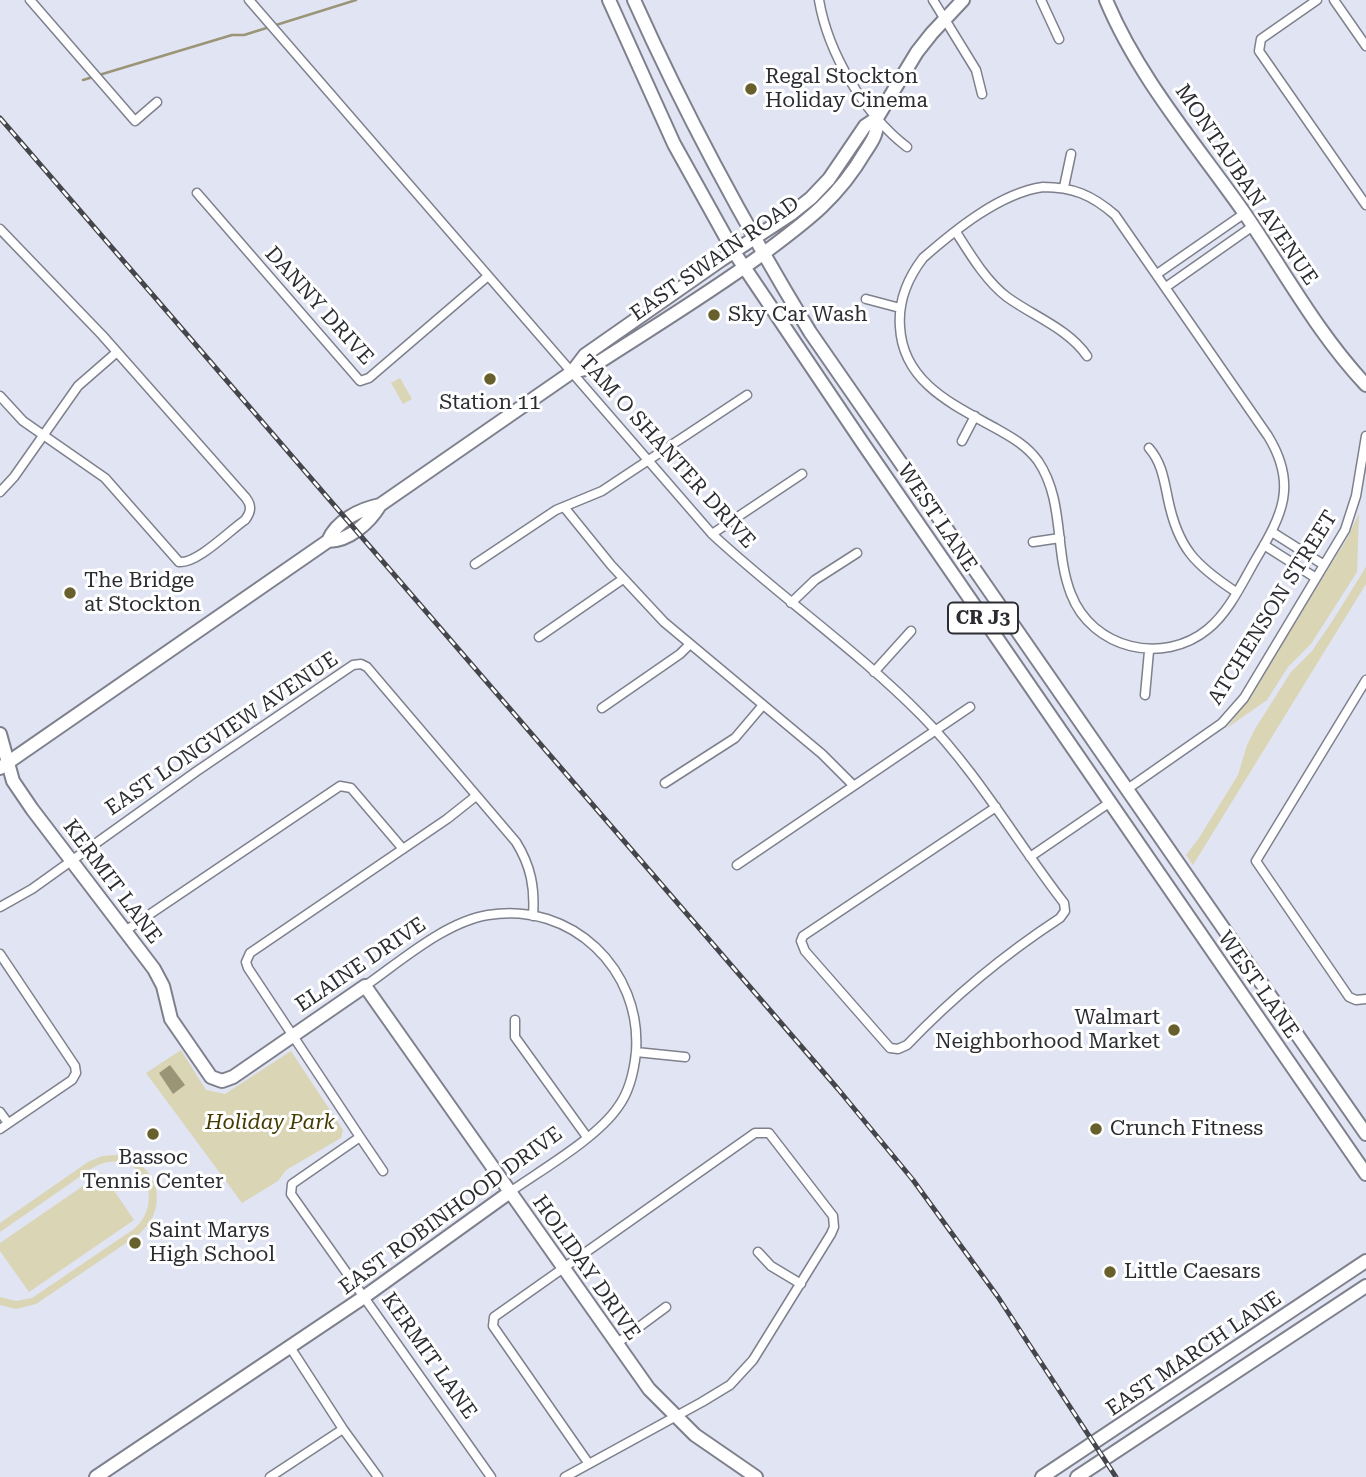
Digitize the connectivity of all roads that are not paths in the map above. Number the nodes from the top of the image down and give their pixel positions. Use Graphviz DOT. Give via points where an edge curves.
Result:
graph roads {
  1 [pos="30,0"];
  2 [pos="249,0"];
  3 [pos="609,0"];
  4 [pos="634,0"];
  5 [pos="819,0"];
  6 [pos="933,0"];
  7 [pos="963,0"];
  8 [pos="1041,0"];
  9 [pos="1106,0"];
  10 [pos="1317,0"];
  11 [pos="1334,0"];
  12 [pos="945,18"];
  13 [pos="1059,40"];
  14 [pos="1366,46"];
  15 [pos="982,94"];
  16 [pos="157,102"];
  17 [pos="877,118"];
  18 [pos="906,147"];
  19 [pos="1071,154"];
  20 [pos="1064,187"];
  21 [pos="197,193"];
  22 [pos="1366,205"];
  23 [pos="1245,213"];
  24 [pos="1253,226"];
  25 [pos="0,229"];
  26 [pos="956,232"];
  27 [pos="755,239"];
  28 [pos="733,252"];
  29 [pos="763,253"];
  30 [pos="744,267"];
  31 [pos="1157,274"];
  32 [pos="488,276"];
  33 [pos="1166,287"];
  34 [pos="866,299"];
  35 [pos="900,308"];
  36 [pos="117,352"];
  37 [pos="1087,356"];
  38 [pos="572,372"];
  39 [pos="1366,385"];
  40 [pos="747,395"];
  41 [pos="0,396"];
  42 [pos="975,416"];
  43 [pos="43,435"];
  44 [pos="1366,436"];
  45 [pos="962,441"];
  46 [pos="1149,448"];
  47 [pos="647,461"];
  48 [pos="802,474"];
  49 [pos="0,492"];
  50 [pos="564,507"];
  51 [pos="1272,532"];
  52 [pos="712,534"];
  53 [pos="1060,538"];
  54 [pos="1033,542"];
  55 [pos="1264,545"];
  56 [pos="857,553"];
  57 [pos="475,564"];
  58 [pos="1324,565"];
  59 [pos="1316,578"];
  60 [pos="623,579"];
  61 [pos="1236,592"];
  62 [pos="791,603"];
  63 [pos="911,631"];
  64 [pos="539,637"];
  65 [pos="690,644"];
  66 [pos="1149,651"];
  67 [pos="874,672"];
  68 [pos="1366,680"];
  69 [pos="1145,695"];
  70 [pos="763,705"];
  71 [pos="970,707"];
  72 [pos="602,708"];
  73 [pos="936,732"];
  74 [pos="0,734"];
  75 [pos="4,765"];
  76 [pos="665,783"];
  77 [pos="853,785"];
  78 [pos="1126,790"];
  79 [pos="476,796"];
  80 [pos="1109,803"];
  81 [pos="996,807"];
  82 [pos="403,849"];
  83 [pos="1030,857"];
  84 [pos="71,859"];
  85 [pos="737,865"];
  86 [pos="0,908"];
  87 [pos="533,916"];
  88 [pos="125,931"];
  89 [pos="0,954"];
  90 [pos="365,985"];
  91 [pos="1366,999"];
  92 [pos="515,1020"];
  93 [pos="293,1034"];
  94 [pos="636,1052"];
  95 [pos="685,1057"];
  96 [pos="222,1081"];
  97 [pos="0,1112"];
  98 [pos="4,1126"];
  99 [pos="1366,1134"];
  100 [pos="360,1137"];
  101 [pos="587,1137"];
  102 [pos="383,1171"];
  103 [pos="1366,1174"];
  104 [pos="510,1192"];
  105 [pos="758,1252"];
  106 [pos="1366,1261"];
  107 [pos="563,1268"];
  108 [pos="801,1283"];
  109 [pos="1366,1286"];
  110 [pos="365,1297"];
  111 [pos="666,1307"];
  112 [pos="616,1344"];
  113 [pos="290,1348"];
  114 [pos="676,1417"];
  115 [pos="343,1429"];
  116 [pos="589,1464"];
  117 [pos="748,1475"];
  118 [pos="96,1477"];
  119 [pos="270,1477"];
  120 [pos="378,1477"];
  121 [pos="491,1477"];
  122 [pos="565,1477"];
  123 [pos="1042,1477"];
  124 [pos="1077,1477"];
  1 -- 16 [label="street" via="135,121"];
  2 -- 32 [label="street, TAM O SHANTER DRIVE"];
  3 -- 28 [label="main road, WEST LANE / CR J3" via="674,144"];
  4 -- 27 [label="main road, WEST LANE / CR J3"];
  5 -- 17 [label="street" via="836,54"];
  6 -- 12 [label="street"];
  7 -- 12 [label="main road, EAST SWAIN ROAD"];
  8 -- 13 [label="street"];
  9 -- 23 [label="main road, MONTAUBAN AVENUE" via="1142,67"];
  10 -- 22 [label="street" via="1261,39 1259,51"];
  11 -- 14 [label="street"];
  12 -- 15 [label="street" via="976,70"];
  12 -- 17 [label="main road, EAST SWAIN ROAD" via="917,52"];
  17 -- 18 [label="street"];
  17 -- 27 [label="main road, EAST SWAIN ROAD" via="865,126 811,198"];
  17 -- 29 [label="main road, EAST SWAIN ROAD" via="878,131 851,176 802,225"];
  19 -- 20 [label="street"];
  20 -- 26 [label="street" via="1016,193"];
  20 -- 31 [label="street" via="1115,215"];
  21 -- 32 [label="street, DANNY DRIVE" via="360,381"];
  23 -- 24 [label="main road, MONTAUBAN AVENUE"];
  23 -- 31 [label="street"];
  24 -- 33 [label="street"];
  24 -- 39 [label="main road, MONTAUBAN AVENUE" via="1321,328"];
  25 -- 36 [label="street"];
  26 -- 35 [label="street" via="918,264"];
  26 -- 37 [label="street" via="994,286 1077,343"];
  27 -- 28 [label="main road, EAST SWAIN ROAD"];
  27 -- 29 [label="main road, WEST LANE / CR J3"];
  28 -- 30 [label="main road, WEST LANE / CR J3"];
  28 -- 38 [label="main road, EAST SWAIN ROAD" via="584,355"];
  29 -- 30 [label="main road, EAST SWAIN ROAD"];
  29 -- 78 [label="main road, WEST LANE / CR J3" via="810,332"];
  30 -- 38 [label="main road, EAST SWAIN ROAD" via="590,368"];
  30 -- 80 [label="main road, WEST LANE / CR J3"];
  31 -- 33 [label="street"];
  32 -- 38 [label="street, TAM O SHANTER DRIVE"];
  33 -- 51 [label="street" via="1278,456 1283,502"];
  34 -- 35 [label="street"];
  35 -- 42 [label="street" via="902,344 914,370 931,389"];
  36 -- 43 [label="street" via="78,386"];
  36 -- 43 [label="street" via="246,498 251,508 244,520 198,556 179,562 105,478"];
  38 -- 47 [label="street, TAM O SHANTER DRIVE"];
  38 -- 75 [label="main road, EAST SWAIN ROAD" via="380,505 363,508 332,531 328,541"];
  40 -- 47 [label="street"];
  41 -- 43 [label="street"];
  42 -- 45 [label="street"];
  42 -- 53 [label="street" via="1017,440 1038,461 1052,490"];
  43 -- 49 [label="street"];
  44 -- 58 [label="street, ATCHENSON STREET" via="1353,510"];
  46 -- 61 [label="street" via="1162,470 1182,544 1201,567"];
  47 -- 50 [label="street" via="601,491"];
  47 -- 52 [label="street, TAM O SHANTER DRIVE"];
  48 -- 52 [label="street"];
  50 -- 57 [label="street"];
  50 -- 60 [label="street"];
  51 -- 55 [label="street"];
  51 -- 58 [label="street"];
  52 -- 62 [label="street, TAM O SHANTER DRIVE"];
  53 -- 54 [label="street"];
  53 -- 66 [label="street" via="1066,580 1084,616 1111,638"];
  55 -- 59 [label="street"];
  55 -- 61 [label="street"];
  56 -- 62 [label="street" via="815,580"];
  58 -- 59 [label="street, ATCHENSON STREET"];
  59 -- 78 [label="street, ATCHENSON STREET" via="1229,717"];
  60 -- 64 [label="street"];
  60 -- 65 [label="street"];
  61 -- 66 [label="street" via="1201,635"];
  62 -- 67 [label="street, TAM O SHANTER DRIVE"];
  63 -- 67 [label="street"];
  65 -- 70 [label="street"];
  65 -- 72 [label="street"];
  66 -- 69 [label="street"];
  67 -- 73 [label="street, TAM O SHANTER DRIVE"];
  68 -- 91 [label="street" via="1256,860 1349,997"];
  70 -- 76 [label="street" via="735,738"];
  70 -- 77 [label="street"];
  71 -- 73 [label="street"];
  73 -- 77 [label="street"];
  73 -- 81 [label="street, TAM O SHANTER DRIVE"];
  74 -- 75 [label="main road, KERMIT LANE"];
  75 -- 84 [label="main road, KERMIT LANE"];
  77 -- 85 [label="street"];
  78 -- 99 [label="main road, WEST LANE / CR J3"];
  79 -- 82 [label="street"];
  79 -- 84 [label="street, EAST LONGVIEW AVENUE" via="367,667 354,665"];
  79 -- 87 [label="street" via="526,859 533,886"];
  80 -- 83 [label="street"];
  80 -- 103 [label="main road, WEST LANE / CR J3"];
  81 -- 83 [label="street, TAM O SHANTER DRIVE"];
  81 -- 83 [label="street, TAM O SHANTER DRIVE" via="808,932 802,946 887,1045 898,1049 981,976 1063,915 1064,903"];
  82 -- 88 [label="street" via="351,788 340,786"];
  82 -- 93 [label="street" via="247,957 247,968"];
  84 -- 86 [label="street, EAST LONGVIEW AVENUE"];
  84 -- 88 [label="main road, KERMIT LANE"];
  87 -- 90 [label="street, ELAINE DRIVE" via="503,913 467,920"];
  87 -- 94 [label="street, EAST ROBINHOOD DRIVE" via="571,928 608,959 632,1004"];
  88 -- 96 [label="main road, KERMIT LANE" via="159,977 174,1026 211,1077"];
  89 -- 98 [label="street" via="76,1073"];
  90 -- 93 [label="main road, ELAINE DRIVE"];
  90 -- 104 [label="main road, HOLIDAY DRIVE"];
  92 -- 101 [label="street" via="515,1037"];
  93 -- 96 [label="main road, ELAINE DRIVE"];
  93 -- 100 [label="street"];
  94 -- 95 [label="street"];
  94 -- 101 [label="street, EAST ROBINHOOD DRIVE" via="623,1100"];
  97 -- 98 [label="street"];
  100 -- 102 [label="street"];
  100 -- 110 [label="street, KERMIT LANE" via="290,1187"];
  101 -- 104 [label="street, EAST ROBINHOOD DRIVE"];
  104 -- 107 [label="main road, HOLIDAY DRIVE"];
  104 -- 110 [label="main road, EAST ROBINHOOD DRIVE"];
  105 -- 108 [label="street" via="771,1266"];
  106 -- 123 [label="main road, EAST MARCH LANE"];
  107 -- 108 [label="street" via="755,1133 765,1131 834,1218 834,1227"];
  107 -- 112 [label="main road, HOLIDAY DRIVE"];
  107 -- 116 [label="street" via="496,1314 493,1322"];
  108 -- 114 [label="street" via="739,1376"];
  109 -- 124 [label="main road, EAST MARCH LANE"];
  110 -- 113 [label="main road, EAST ROBINHOOD DRIVE"];
  110 -- 121 [label="street, KERMIT LANE"];
  111 -- 112 [label="street"];
  112 -- 114 [label="main road, HOLIDAY DRIVE" via="649,1390"];
  113 -- 115 [label="street"];
  113 -- 118 [label="main road, EAST ROBINHOOD DRIVE"];
  114 -- 116 [label="street"];
  114 -- 117 [label="main road, HOLIDAY DRIVE"];
  115 -- 119 [label="street"];
  115 -- 120 [label="street"];
  116 -- 122 [label="street"];
}
